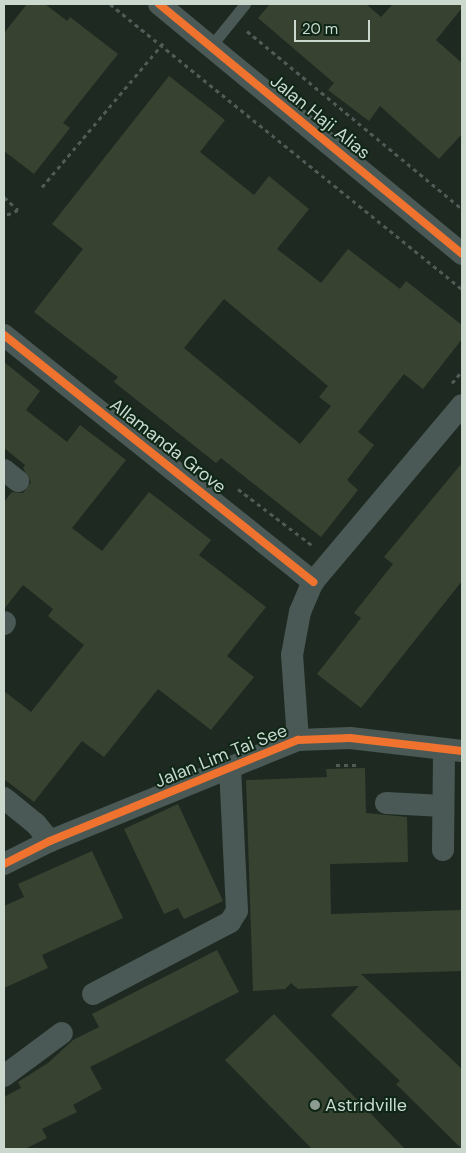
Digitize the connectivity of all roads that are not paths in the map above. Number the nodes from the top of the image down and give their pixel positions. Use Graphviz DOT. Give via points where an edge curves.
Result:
graph roads {
  1 [pos="159,4"];
  2 [pos="245,4"];
  3 [pos="211,46"];
  4 [pos="462,254"];
  5 [pos="4,335"];
  6 [pos="462,404"];
  7 [pos="313,582"];
  8 [pos="298,740"];
  9 [pos="453,750"];
  10 [pos="230,768"];
  11 [pos="4,798"];
  12 [pos="386,803"];
  13 [pos="443,806"];
  14 [pos="50,841"];
  15 [pos="442,850"];
  16 [pos="4,864"];
  17 [pos="93,994"];
  18 [pos="62,1033"];
  19 [pos="4,1076"];
  1 -- 3 [label="street, Jalan Haji Alias"];
  2 -- 3 [label="lane"];
  3 -- 4 [label="street, Jalan Haji Alias"];
  5 -- 7 [label="street, Allamanda Grove"];
  6 -- 7 [label="street"];
  7 -- 8 [label="street" via="300,612 292,655"];
  8 -- 9 [label="street, Jalan Lim Tai See" via="350,738"];
  8 -- 10 [label="street, Jalan Lim Tai See"];
  9 -- 13 [label="street"];
  10 -- 14 [label="street, Jalan Lim Tai See"];
  10 -- 17 [label="street, Jalan Lim Tai See" via="237,911 230,922"];
  11 -- 14 [label="street" via="36,824"];
  12 -- 13 [label="street"];
  13 -- 15 [label="street"];
  14 -- 16 [label="street, Jalan Lim Tai See"];
  18 -- 19 [label="street"];
}
